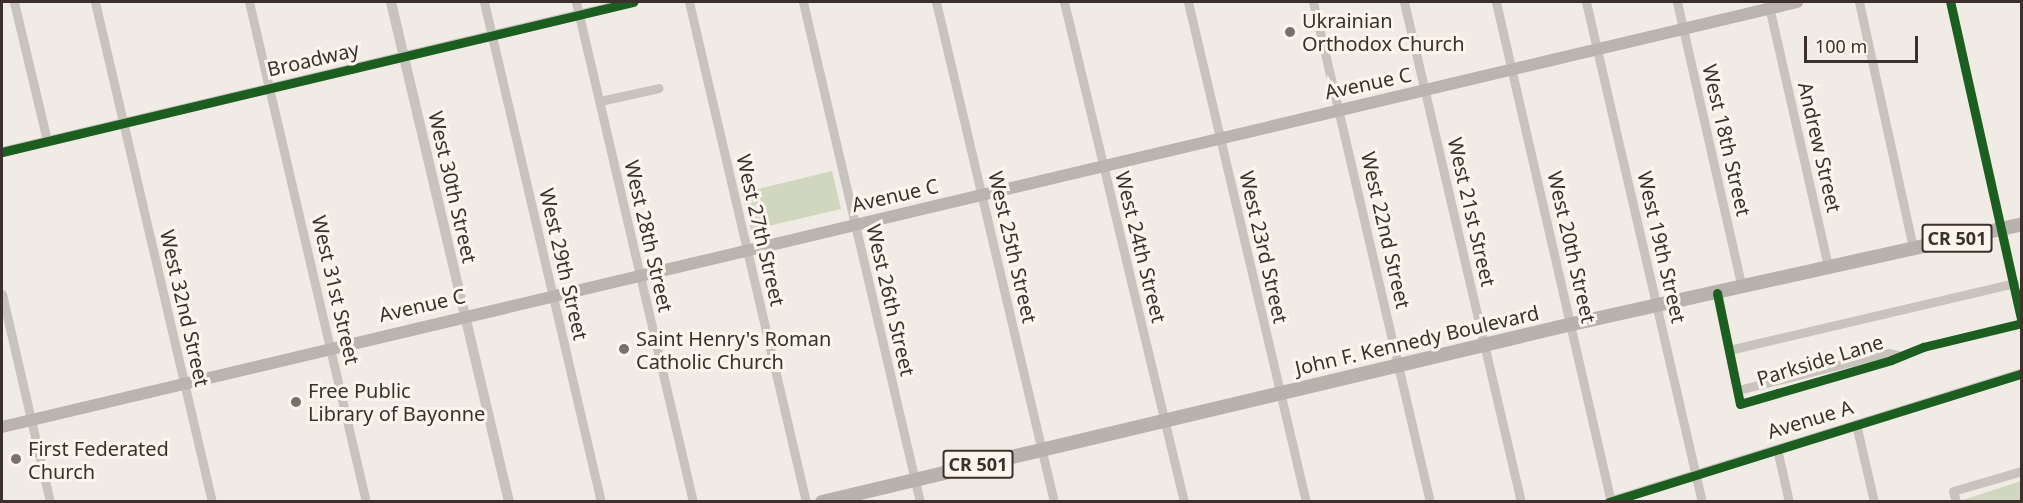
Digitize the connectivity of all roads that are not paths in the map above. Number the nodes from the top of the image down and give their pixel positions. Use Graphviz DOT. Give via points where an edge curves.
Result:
graph roads {
  1 [pos="14,2"];
  2 [pos="95,2"];
  3 [pos="249,2"];
  4 [pos="391,2"];
  5 [pos="484,2"];
  6 [pos="576,2"];
  7 [pos="633,2"];
  8 [pos="689,2"];
  9 [pos="803,2"];
  10 [pos="936,2"];
  11 [pos="1064,2"];
  12 [pos="1188,2"];
  13 [pos="1313,2"];
  14 [pos="1404,2"];
  15 [pos="1496,2"];
  16 [pos="1586,2"];
  17 [pos="1677,2"];
  18 [pos="1797,2"];
  19 [pos="1859,2"];
  20 [pos="1950,2"];
  21 [pos="1769,5"];
  22 [pos="579,14"];
  23 [pos="1683,27"];
  24 [pos="491,35"];
  25 [pos="1598,49"];
  26 [pos="404,56"];
  27 [pos="1511,70"];
  28 [pos="270,87"];
  29 [pos="659,88"];
  30 [pos="1424,90"];
  31 [pos="600,101"];
  32 [pos="1339,108"];
  33 [pos="124,123"];
  34 [pos="1219,139"];
  35 [pos="47,140"];
  36 [pos="2,152"];
  37 [pos="1102,166"];
  38 [pos="982,195"];
  39 [pos="855,224"];
  40 [pos="2022,224"];
  41 [pos="2001,229"];
  42 [pos="1913,247"];
  43 [pos="747,248"];
  44 [pos="1828,266"];
  45 [pos="639,274"];
  46 [pos="2014,283"];
  47 [pos="1742,287"];
  48 [pos="1717,293"];
  49 [pos="2,294"];
  50 [pos="553,296"];
  51 [pos="1658,307"];
  52 [pos="465,315"];
  53 [pos="2022,323"];
  54 [pos="1572,324"];
  55 [pos="331,346"];
  56 [pos="1485,346"];
  57 [pos="1729,350"];
  58 [pos="1898,355"];
  59 [pos="1398,366"];
  60 [pos="2022,373"];
  61 [pos="184,381"];
  62 [pos="1738,390"];
  63 [pos="1280,393"];
  64 [pos="1164,418"];
  65 [pos="31,420"];
  66 [pos="1856,424"];
  67 [pos="2,427"];
  68 [pos="1042,448"];
  69 [pos="1777,449"];
  70 [pos="2022,471"];
  71 [pos="1696,474"];
  72 [pos="914,480"];
  73 [pos="50,501"];
  74 [pos="212,501"];
  75 [pos="366,501"];
  76 [pos="509,501"];
  77 [pos="601,501"];
  78 [pos="693,501"];
  79 [pos="806,501"];
  80 [pos="822,501"];
  81 [pos="920,501"];
  82 [pos="1054,501"];
  83 [pos="1184,501"];
  84 [pos="1306,501"];
  85 [pos="1430,501"];
  86 [pos="1521,501"];
  87 [pos="1611,501"];
  88 [pos="1702,501"];
  89 [pos="1789,501"];
  90 [pos="1874,501"];
  91 [pos="1956,501"];
  1 -- 35 [label="street"];
  2 -- 33 [label="street, West 32nd Street"];
  3 -- 28 [label="street, West 31st Street"];
  4 -- 26 [label="street, West 30th Street"];
  5 -- 24 [label="street, West 29th Street"];
  6 -- 22 [label="street, West 28th Street"];
  7 -- 22 [label="street, Broadway"];
  8 -- 43 [label="street, West 27th Street"];
  9 -- 39 [label="street, West 26th Street"];
  10 -- 38 [label="street, West 25th Street"];
  11 -- 37 [label="street, West 24th Street"];
  12 -- 34 [label="street, West 23rd Street"];
  13 -- 32 [label="street, West 22nd Street"];
  14 -- 30 [label="street, West 21st Street"];
  15 -- 27 [label="street, West 20th Street"];
  16 -- 25 [label="street, West 19th Street"];
  17 -- 23 [label="street, West 18th Street"];
  18 -- 21 [label="main road, Avenue C"];
  19 -- 42 [label="street"];
  20 -- 41 [label="street"];
  21 -- 23 [label="main road, Avenue C"];
  21 -- 44 [label="street, Andrew Street"];
  22 -- 24 [label="street, Broadway"];
  22 -- 31 [label="street, West 28th Street"];
  23 -- 25 [label="main road, Avenue C"];
  23 -- 47 [label="street, West 18th Street"];
  24 -- 26 [label="street, Broadway"];
  24 -- 50 [label="street, West 29th Street"];
  25 -- 27 [label="main road, Avenue C"];
  25 -- 51 [label="street, West 19th Street"];
  26 -- 28 [label="street, Broadway"];
  26 -- 52 [label="street, West 30th Street"];
  27 -- 30 [label="main road, Avenue C"];
  27 -- 54 [label="street, West 20th Street"];
  28 -- 33 [label="street, Broadway"];
  28 -- 55 [label="street, West 31st Street"];
  29 -- 31 [label="street"];
  30 -- 32 [label="main road, Avenue C"];
  30 -- 56 [label="street, West 21st Street"];
  31 -- 45 [label="street, West 28th Street"];
  32 -- 34 [label="main road, Avenue C"];
  32 -- 59 [label="street, West 22nd Street"];
  33 -- 35 [label="street, Broadway"];
  33 -- 61 [label="street, West 32nd Street"];
  34 -- 37 [label="main road, Avenue C"];
  34 -- 63 [label="street, West 23rd Street"];
  35 -- 36 [label="street, Broadway"];
  37 -- 38 [label="main road, Avenue C"];
  37 -- 64 [label="street, West 24th Street"];
  38 -- 39 [label="main road, Avenue C"];
  38 -- 68 [label="street, West 25th Street"];
  39 -- 43 [label="main road, Avenue C"];
  39 -- 72 [label="street, West 26th Street"];
  40 -- 41 [label="main road, John F. Kennedy Boulevard / CR 501"];
  41 -- 42 [label="main road, John F. Kennedy Boulevard / CR 501"];
  41 -- 46 [label="street"];
  42 -- 44 [label="main road, John F. Kennedy Boulevard / CR 501"];
  43 -- 45 [label="main road, Avenue C"];
  43 -- 79 [label="street, West 27th Street"];
  44 -- 47 [label="main road, John F. Kennedy Boulevard / CR 501"];
  45 -- 50 [label="main road, Avenue C"];
  45 -- 78 [label="street, West 28th Street"];
  46 -- 53 [label="street"];
  46 -- 57 [label="street"];
  47 -- 48 [label="main road, John F. Kennedy Boulevard / CR 501"];
  48 -- 51 [label="main road, John F. Kennedy Boulevard / CR 501"];
  48 -- 57 [label="street, Parkside Lane"];
  49 -- 65 [label="street"];
  50 -- 52 [label="main road, Avenue C"];
  50 -- 77 [label="street, West 29th Street"];
  51 -- 54 [label="main road, John F. Kennedy Boulevard / CR 501"];
  51 -- 71 [label="street, West 19th Street"];
  52 -- 55 [label="main road, Avenue C"];
  52 -- 76 [label="street, West 30th Street"];
  53 -- 58 [label="street, Parkside Lane"];
  54 -- 56 [label="main road, John F. Kennedy Boulevard / CR 501"];
  54 -- 87 [label="street, West 20th Street"];
  55 -- 61 [label="main road, Avenue C"];
  55 -- 75 [label="street, West 31st Street"];
  56 -- 59 [label="main road, John F. Kennedy Boulevard / CR 501"];
  56 -- 86 [label="street, West 21st Street"];
  57 -- 62 [label="street, Parkside Lane"];
  58 -- 62 [label="street, Parkside Lane" via="1888,353"];
  58 -- 62 [label="street, Parkside Lane" via="1740,404"];
  59 -- 63 [label="main road, John F. Kennedy Boulevard / CR 501"];
  59 -- 85 [label="street, West 22nd Street"];
  60 -- 66 [label="street, Avenue A"];
  61 -- 65 [label="main road, Avenue C"];
  61 -- 74 [label="street, West 32nd Street"];
  63 -- 64 [label="main road, John F. Kennedy Boulevard / CR 501"];
  63 -- 84 [label="street, West 23rd Street"];
  64 -- 68 [label="main road, John F. Kennedy Boulevard / CR 501"];
  64 -- 83 [label="street, West 24th Street"];
  65 -- 67 [label="main road, Avenue C"];
  65 -- 73 [label="street"];
  66 -- 69 [label="street, Avenue A"];
  66 -- 90 [label="street"];
  68 -- 72 [label="main road, John F. Kennedy Boulevard / CR 501"];
  68 -- 82 [label="street, West 25th Street"];
  69 -- 71 [label="street, Avenue A"];
  69 -- 89 [label="street"];
  70 -- 91 [label="street" via="1953,491"];
  71 -- 87 [label="street, Avenue A"];
  71 -- 88 [label="street, West 19th Street"];
  72 -- 80 [label="main road, John F. Kennedy Boulevard / CR 501"];
  72 -- 81 [label="street, West 26th Street"];
}
